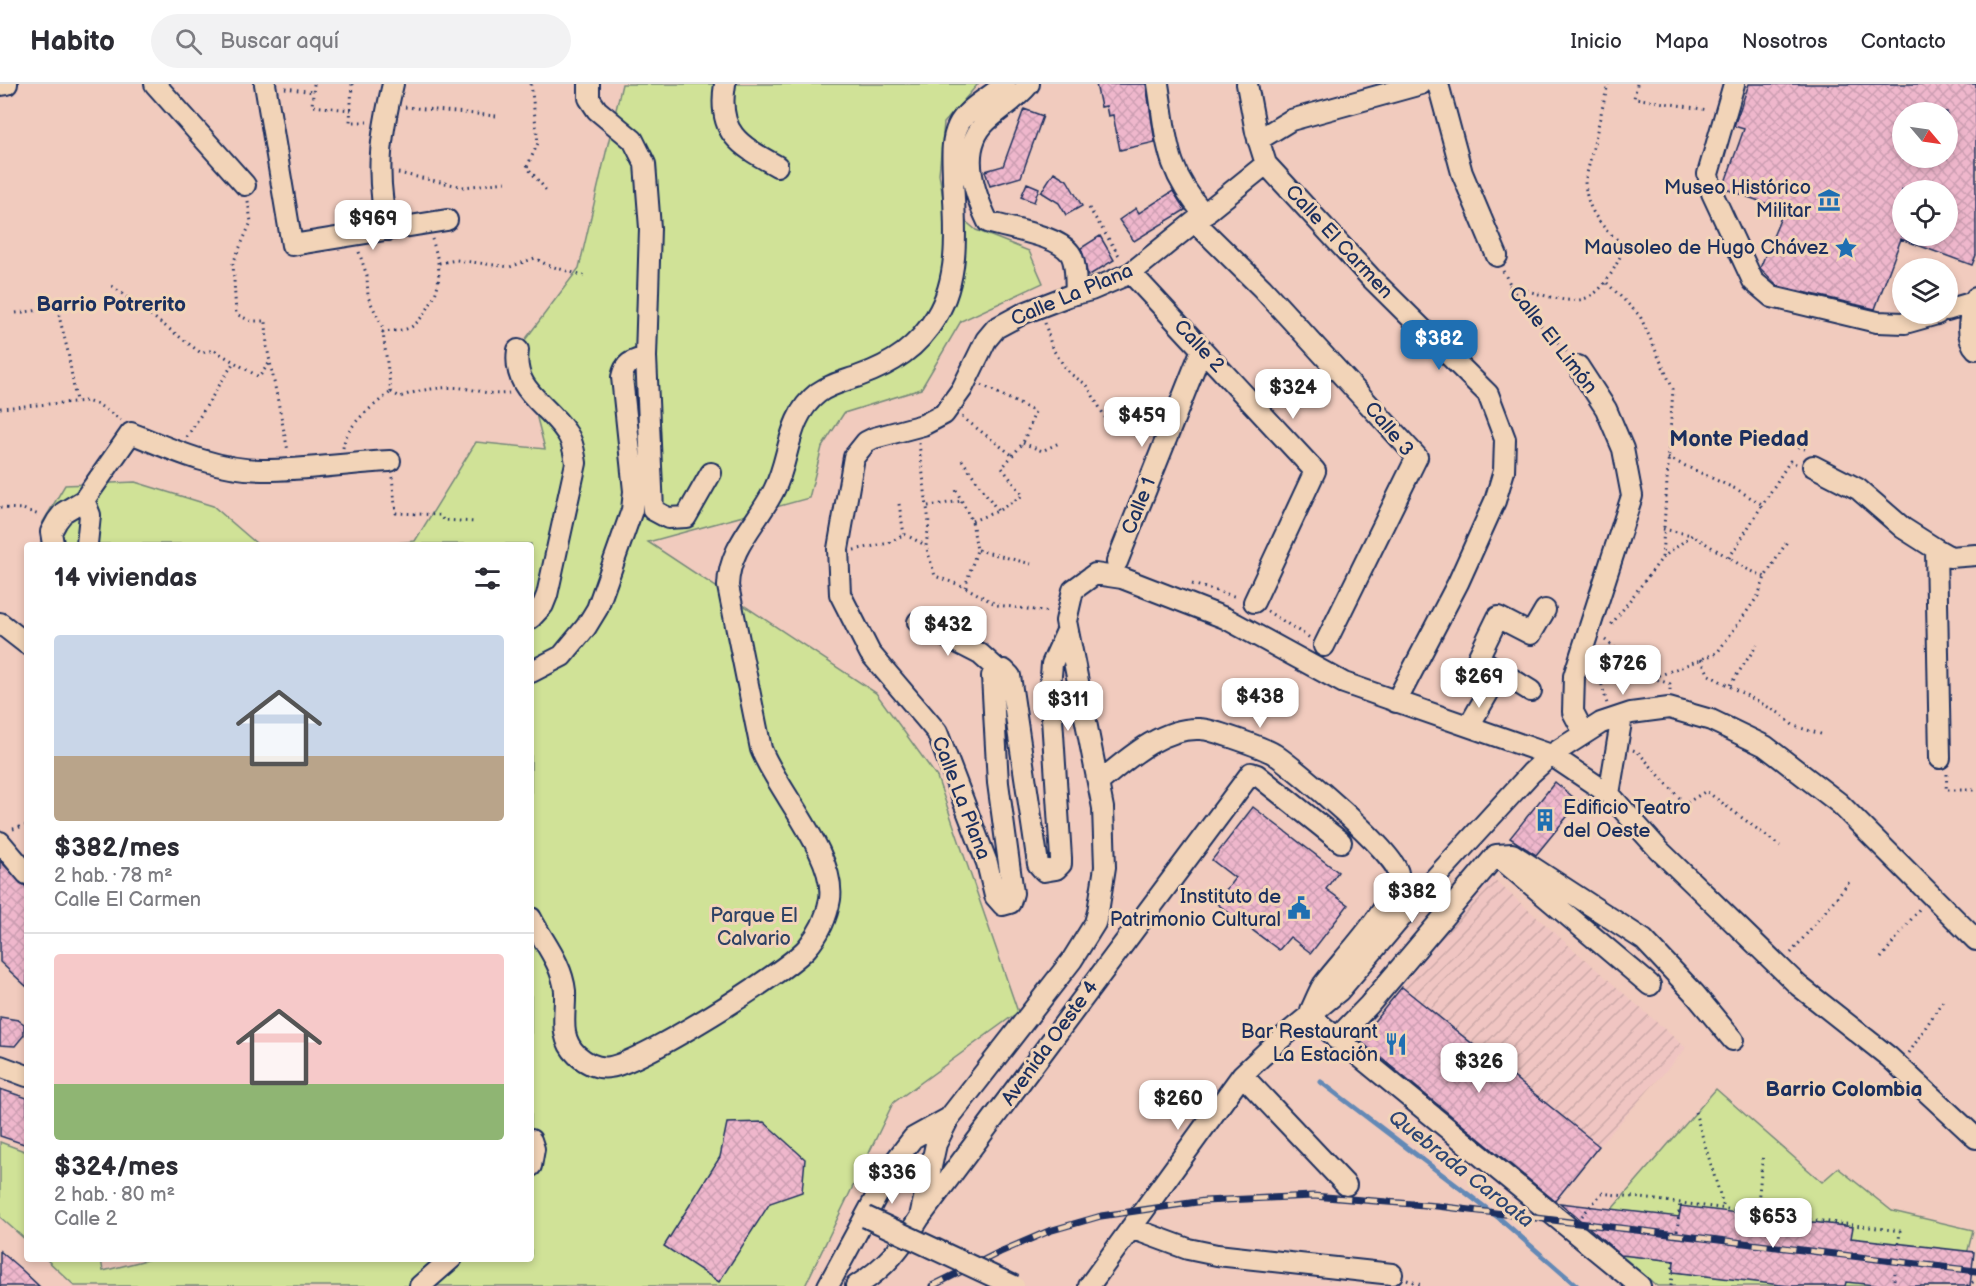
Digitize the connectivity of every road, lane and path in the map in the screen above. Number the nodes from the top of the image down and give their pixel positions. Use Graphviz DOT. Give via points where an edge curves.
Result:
graph roads {
  1 [pos="7,84"];
  2 [pos="155,84"];
  3 [pos="314,84"];
  4 [pos="352,84"];
  5 [pos="393,84"];
  6 [pos="531,84"];
  7 [pos="589,84"];
  8 [pos="725,84"];
  9 [pos="1005,84"];
  10 [pos="1029,84"];
  11 [pos="1158,84"];
  12 [pos="1247,84"];
  13 [pos="1421,84"];
  14 [pos="1438,84"];
  15 [pos="1608,84"];
  16 [pos="1637,84"];
  17 [pos="1734,84"];
  18 [pos="0,85"];
  19 [pos="266,85"];
  20 [pos="313,92"];
  21 [pos="388,105"];
  22 [pos="351,110"];
  23 [pos="1724,113"];
  24 [pos="496,116"];
  25 [pos="381,134"];
  26 [pos="1258,140"];
  27 [pos="1266,164"];
  28 [pos="777,166"];
  29 [pos="379,171"];
  30 [pos="506,182"];
  31 [pos="245,185"];
  32 [pos="547,191"];
  33 [pos="1089,208"];
  34 [pos="1200,219"];
  35 [pos="447,220"];
  36 [pos="427,223"];
  37 [pos="388,230"];
  38 [pos="354,236"];
  39 [pos="1497,255"];
  40 [pos="439,263"];
  41 [pos="1131,273"];
  42 [pos="584,276"];
  43 [pos="1607,283"];
  44 [pos="112,286"];
  45 [pos="1509,286"];
  46 [pos="1076,294"];
  47 [pos="1975,300"];
  48 [pos="1958,306"];
  49 [pos="1040,307"];
  50 [pos="16,312"];
  51 [pos="1640,316"];
  52 [pos="1892,323"];
  53 [pos="382,332"];
  54 [pos="1202,349"];
  55 [pos="1976,349"];
  56 [pos="518,350"];
  57 [pos="646,357"];
  58 [pos="234,362"];
  59 [pos="270,362"];
  60 [pos="1578,366"];
  61 [pos="966,379"];
  62 [pos="524,386"];
  63 [pos="391,392"];
  64 [pos="76,400"];
  65 [pos="949,407"];
  66 [pos="0,408"];
  67 [pos="1107,419"];
  68 [pos="916,426"];
  69 [pos="131,433"];
  70 [pos="1061,442"];
  71 [pos="1023,443"];
  72 [pos="177,452"];
  73 [pos="1013,455"];
  74 [pos="1668,458"];
  75 [pos="962,460"];
  76 [pos="390,461"];
  77 [pos="1813,466"];
  78 [pos="341,467"];
  79 [pos="291,468"];
  80 [pos="711,473"];
  81 [pos="956,490"];
  82 [pos="84,500"];
  83 [pos="962,501"];
  84 [pos="899,504"];
  85 [pos="1764,505"];
  86 [pos="927,506"];
  87 [pos="0,508"];
  88 [pos="998,511"];
  89 [pos="972,521"];
  90 [pos="475,522"];
  91 [pos="1664,529"];
  92 [pos="904,534"];
  93 [pos="1692,535"];
  94 [pos="52,538"];
  95 [pos="1788,540"];
  96 [pos="87,542"];
  97 [pos="926,546"];
  98 [pos="1936,549"];
  99 [pos="977,550"];
  100 [pos="838,553"];
  101 [pos="1976,555"];
  102 [pos="1662,558"];
  103 [pos="1729,558"];
  104 [pos="1117,562"];
  105 [pos="1031,564"];
  106 [pos="1765,577"];
  107 [pos="965,588"];
  108 [pos="1254,602"];
  109 [pos="1545,609"];
  110 [pos="534,614"];
  111 [pos="0,622"];
  112 [pos="918,622"];
  113 [pos="1066,624"];
  114 [pos="1602,637"];
  115 [pos="24,642"];
  116 [pos="1757,645"];
  117 [pos="1324,646"];
  118 [pos="1701,659"];
  119 [pos="534,670"];
  120 [pos="998,670"];
  121 [pos="1500,672"];
  122 [pos="1653,678"];
  123 [pos="1730,685"];
  124 [pos="1531,691"];
  125 [pos="1396,702"];
  126 [pos="1669,708"];
  127 [pos="1622,716"];
  128 [pos="1469,726"];
  129 [pos="1584,733"];
  130 [pos="1824,735"];
  131 [pos="1619,745"];
  132 [pos="1551,755"];
  133 [pos="1940,758"];
  134 [pos="1098,783"];
  135 [pos="1609,794"];
  136 [pos="0,842"];
  137 [pos="1341,842"];
  138 [pos="1780,846"];
  139 [pos="1504,854"];
  140 [pos="24,870"];
  141 [pos="1849,882"];
  142 [pos="1930,896"];
  143 [pos="534,923"];
  144 [pos="1976,940"];
  145 [pos="1881,958"];
  146 [pos="1781,966"];
  147 [pos="1650,986"];
  148 [pos="1944,999"];
  149 [pos="1309,1015"];
  150 [pos="1336,1039"];
  151 [pos="1733,1040"];
  152 [pos="0,1066"];
  153 [pos="1900,1067"];
  154 [pos="24,1075"];
  155 [pos="1242,1076"];
  156 [pos="1695,1112"];
  157 [pos="949,1118"];
  158 [pos="1976,1138"];
  159 [pos="1763,1154"];
  160 [pos="1347,1185"];
  161 [pos="1680,1203"];
  162 [pos="1724,1208"];
  163 [pos="1757,1213"];
  164 [pos="865,1216"];
  165 [pos="920,1217"];
  166 [pos="1131,1228"];
  167 [pos="1570,1229"];
  168 [pos="1677,1231"];
  169 [pos="1898,1249"];
  170 [pos="1674,1255"];
  171 [pos="447,1262"];
  172 [pos="1895,1273"];
  173 [pos="1392,1274"];
  174 [pos="1976,1280"];
  175 [pos="420,1286"];
  176 [pos="828,1286"];
  177 [pos="856,1286"];
  178 [pos="1014,1286"];
  179 [pos="1089,1286"];
  180 [pos="1640,1286"];
  181 [pos="1671,1286"];
  182 [pos="1893,1286"];
  183 [pos="1967,1286"];
  1 -- 18 [label="street"];
  2 -- 31 [label="street"];
  3 -- 20 [label="path"];
  4 -- 22 [label="path"];
  5 -- 21 [label="street"];
  6 -- 32 [label="path" via="538,143 527,167"];
  7 -- 57 [label="street" via="589,98 597,110 633,140 645,164 650,228"];
  8 -- 28 [label="street" via="722,103 726,125 745,148"];
  9 -- 143 [label="street" via="966,114 955,136 955,252 951,278 938,314 916,344 900,357 831,385 807,402 791,429 774,490 740,542 728,571 761,749 770,773 821,855 827,875 827,913 816,937 796,959 682,1034 623,1064 600,1068 578,1056 567,1041 562,1020 562,976"];
  10 -- 46 [label="street" via="984,123 969,172 988,222 1042,237 1070,252"];
  11 -- 34 [label="street" via="1173,168"];
  12 -- 26 [label="street, Calle El Carmen"];
  13 -- 26 [label="street" via="1291,120"];
  14 -- 39 [label="street" via="1462,173"];
  15 -- 43 [label="path" via="1585,182 1586,198 1596,220 1625,246"];
  16 -- 23 [label="path" via="1634,98"];
  17 -- 23 [label="street"];
  19 -- 20 [label="path"];
  19 -- 38 [label="street" via="292,245"];
  20 -- 22 [label="path" via="312,106"];
  21 -- 24 [label="path"];
  21 -- 25 [label="street"];
  22 -- 25 [label="path" via="350,122 374,122"];
  23 -- 52 [label="street" via="1708,174 1753,281 1772,297"];
  25 -- 29 [label="street"];
  26 -- 27 [label="street, Calle El Carmen"];
  27 -- 34 [label="street, Calle La Plana"];
  27 -- 125 [label="street, Calle El Carmen" via="1370,277 1488,394 1501,422 1506,458 1502,483 1458,583"];
  29 -- 30 [label="path" via="413,174 464,187"];
  29 -- 37 [label="street"];
  31 -- 59 [label="path" via="251,222 233,263 236,314 251,321 266,321"];
  33 -- 41 [label="path"];
  34 -- 41 [label="street, Calle La Plana"];
  34 -- 117 [label="street, Calle 3" via="1417,457"];
  35 -- 36 [label="street"];
  36 -- 37 [label="street"];
  36 -- 40 [label="path"];
  37 -- 38 [label="street"];
  38 -- 53 [label="path" via="367,276 368,297"];
  39 -- 45 [label="path, Calle El Limón"];
  40 -- 42 [label="path" via="456,260 510,267 535,258"];
  40 -- 53 [label="path" via="440,282 420,320 408,329"];
  41 -- 46 [label="street, Calle La Plana"];
  41 -- 54 [label="street, Calle 2"];
  43 -- 45 [label="path" via="1585,300 1573,302"];
  43 -- 51 [label="path"];
  44 -- 58 [label="path" via="201,353 214,350"];
  45 -- 60 [label="path, Calle El Limón" via="1522,306"];
  46 -- 49 [label="street, Calle La Plana"];
  47 -- 48 [label="street"];
  47 -- 55 [label="street" via="1969,335"];
  49 -- 61 [label="street, Calle La Plana" via="996,328"];
  49 -- 67 [label="path" via="1052,348 1069,373 1087,385"];
  50 -- 64 [label="path" via="57,308"];
  53 -- 63 [label="path"];
  54 -- 104 [label="street, Calle 1"];
  54 -- 108 [label="street, Calle 2" via="1315,471"];
  56 -- 62 [label="street" via="518,374"];
  57 -- 80 [label="street" via="653,510 668,518 686,517"];
  57 -- 119 [label="street" via="631,361 622,377 634,491 626,531 597,609 586,627 562,656"];
  58 -- 59 [label="path" via="259,377"];
  58 -- 72 [label="path"];
  59 -- 79 [label="path"];
  60 -- 129 [label="street, Calle El Limón" via="1606,409 1623,449 1632,496 1574,676 1573,712"];
  61 -- 65 [label="street, Calle La Plana"];
  61 -- 71 [label="path" via="1035,412"];
  62 -- 63 [label="path" via="491,395 454,387 400,397"];
  62 -- 110 [label="street" via="566,431 576,463 547,595"];
  63 -- 78 [label="path" via="370,408 345,437"];
  64 -- 66 [label="path"];
  64 -- 69 [label="path" via="99,405 124,422"];
  65 -- 68 [label="street, Calle La Plana" via="933,421"];
  65 -- 73 [label="path"];
  68 -- 86 [label="path"];
  68 -- 100 [label="street, Calle La Plana" via="874,438 857,451"];
  69 -- 72 [label="street"];
  69 -- 82 [label="street"];
  70 -- 71 [label="path" via="1042,451"];
  71 -- 73 [label="path"];
  72 -- 79 [label="street" via="240,468"];
  73 -- 88 [label="path" via="1002,468 1023,495"];
  74 -- 85 [label="path"];
  75 -- 88 [label="path"];
  76 -- 78 [label="street"];
  76 -- 90 [label="path" via="396,513"];
  77 -- 85 [label="path" via="1807,470 1790,461"];
  77 -- 98 [label="street" via="1858,489 1903,528"];
  78 -- 79 [label="street"];
  81 -- 83 [label="path"];
  82 -- 94 [label="street" via="64,512"];
  82 -- 96 [label="street" via="90,514"];
  83 -- 86 [label="path"];
  83 -- 89 [label="path"];
  84 -- 92 [label="path"];
  85 -- 103 [label="path"];
  86 -- 97 [label="path"];
  87 -- 94 [label="path" via="33,512 50,521"];
  88 -- 89 [label="path"];
  89 -- 99 [label="path"];
  91 -- 93 [label="path"];
  92 -- 97 [label="path"];
  92 -- 100 [label="path" via="889,543"];
  93 -- 102 [label="path"];
  93 -- 103 [label="path"];
  95 -- 106 [label="path"];
  97 -- 107 [label="path" via="935,576"];
  98 -- 101 [label="street" via="1950,557"];
  98 -- 133 [label="street"];
  99 -- 105 [label="path"];
  99 -- 107 [label="path"];
  100 -- 120 [label="street, Calle La Plana" via="840,594 846,609 870,653 937,732 987,863 995,896 1006,905 1013,893 998,783 992,694 992,676"];
  103 -- 106 [label="path"];
  106 -- 118 [label="path" via="1758,596 1717,653"];
  107 -- 113 [label="path" via="997,605"];
  109 -- 121 [label="street" via="1531,634 1498,617 1478,658"];
  111 -- 115 [label="street"];
  112 -- 120 [label="street" via="980,654"];
  113 -- 120 [label="street" via="1052,664 1050,687 1061,858 1056,869 1041,870 1038,864 1011,682 1008,673"];
  113 -- 125 [label="street" via="1073,590 1087,577 1095,574 1122,578 1225,618 1327,676"];
  113 -- 134 [label="street"];
  114 -- 122 [label="path"];
  116 -- 123 [label="path"];
  118 -- 122 [label="path"];
  118 -- 123 [label="path" via="1709,675"];
  121 -- 124 [label="street"];
  121 -- 128 [label="street"];
  122 -- 126 [label="path" via="1670,684"];
  123 -- 130 [label="path" via="1794,726"];
  125 -- 128 [label="street"];
  126 -- 127 [label="street"];
  126 -- 142 [label="street" via="1711,720 1774,752 1839,804"];
  127 -- 129 [label="street"];
  127 -- 131 [label="street"];
  128 -- 132 [label="street"];
  129 -- 132 [label="street"];
  131 -- 135 [label="street"];
  131 -- 138 [label="path" via="1638,752 1685,804 1706,790"];
  132 -- 135 [label="street"];
  132 -- 149 [label="street" via="1426,888 1339,991"];
  134 -- 149 [label="street" via="1130,756 1170,733 1201,729 1272,753 1376,843 1398,873 1393,897 1321,988"];
  134 -- 157 [label="street" via="1105,867 1095,923 1072,960"];
  135 -- 146 [label="street" via="1659,850"];
  136 -- 140 [label="street"];
  137 -- 165 [label="street, Avenida Oeste 4" via="1251,773"];
  139 -- 147 [label="street"];
  139 -- 150 [label="street"];
  139 -- 151 [label="street" via="1644,940"];
  141 -- 146 [label="path"];
  142 -- 144 [label="street"];
  142 -- 145 [label="path"];
  146 -- 153 [label="street" via="1799,986"];
  148 -- 153 [label="path"];
  149 -- 150 [label="street"];
  149 -- 155 [label="street"];
  150 -- 167 [label="street"];
  152 -- 154 [label="street"];
  153 -- 158 [label="street"];
  155 -- 160 [label="street"];
  155 -- 166 [label="street"];
  156 -- 162 [label="path"];
  157 -- 164 [label="street" via="913,1138"];
  157 -- 165 [label="street" via="936,1144"];
  159 -- 163 [label="path"];
  161 -- 162 [label="path"];
  161 -- 167 [label="path" via="1602,1193"];
  161 -- 168 [label="path"];
  162 -- 163 [label="path"];
  163 -- 169 [label="path" via="1900,1231"];
  164 -- 176 [label="street"];
  164 -- 178 [label="street, bridge"];
  165 -- 177 [label="street, Avenida Oeste 4" via="889,1261"];
  166 -- 173 [label="street" via="1216,1255"];
  166 -- 179 [label="street"];
  167 -- 180 [label="street"];
  170 -- 181 [label="path"];
  171 -- 175 [label="street"];
  172 -- 182 [label="path"];
  174 -- 183 [label="path"];
}
